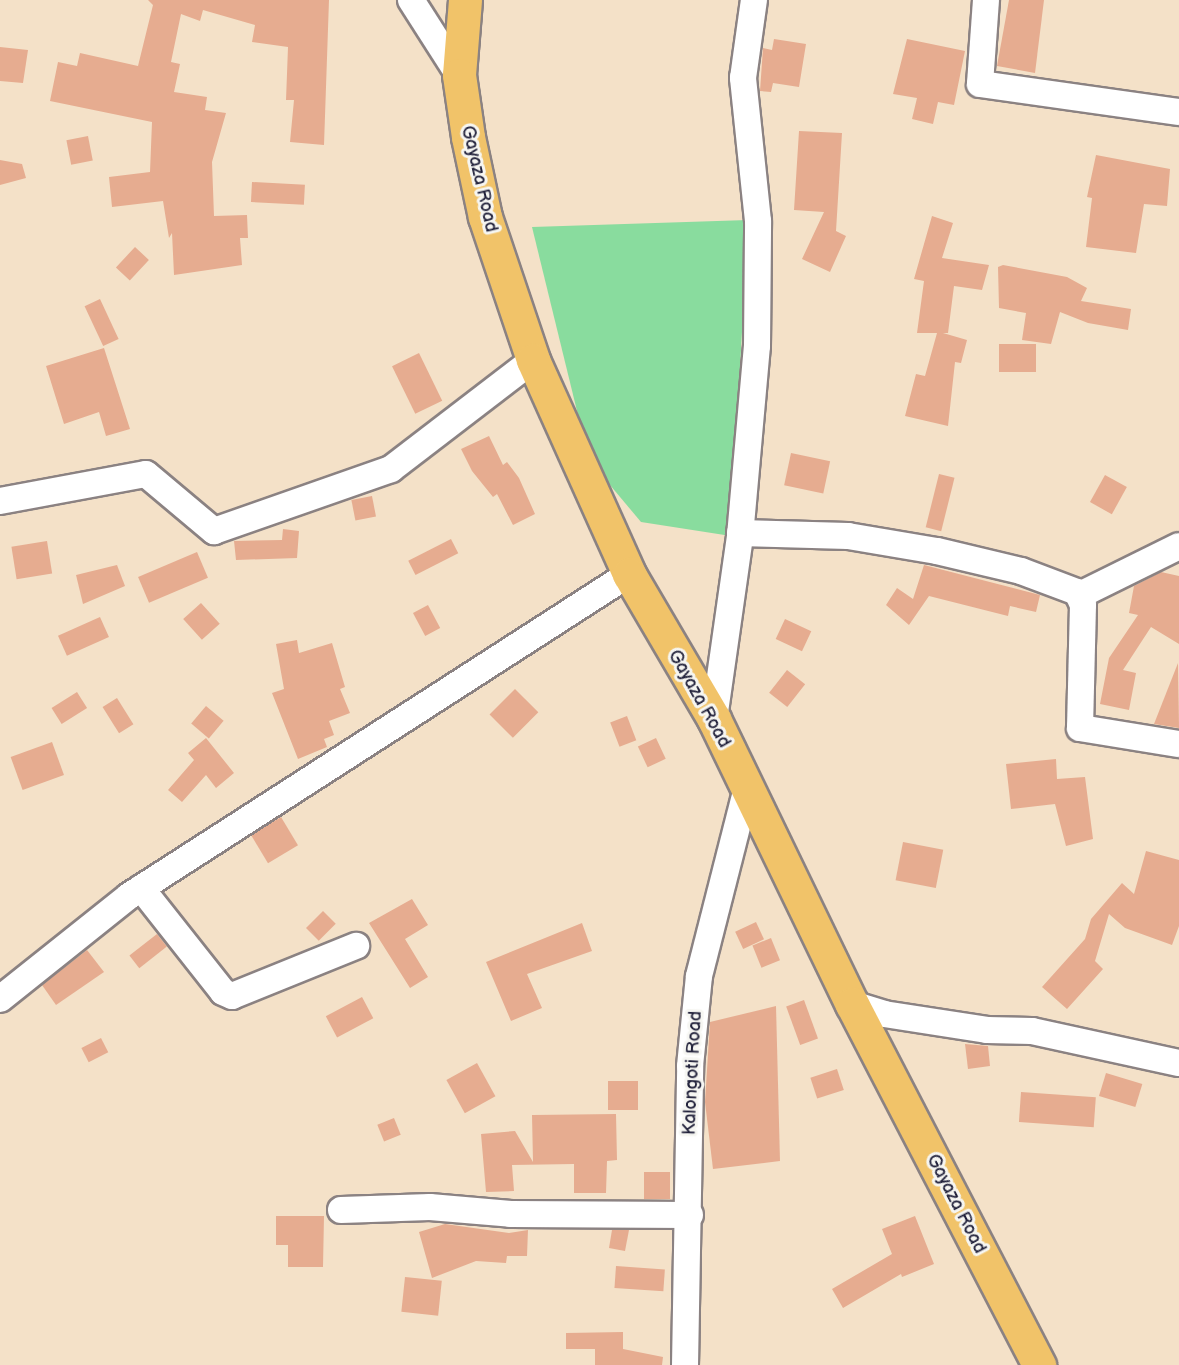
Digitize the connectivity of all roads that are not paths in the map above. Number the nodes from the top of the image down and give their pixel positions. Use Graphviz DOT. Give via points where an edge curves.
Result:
graph roads {
  1 [pos="411,0"];
  2 [pos="466,0"];
  3 [pos="754,0"];
  4 [pos="986,0"];
  5 [pos="459,75"];
  6 [pos="1179,112"];
  7 [pos="533,360"];
  8 [pos="0,500"];
  9 [pos="740,533"];
  10 [pos="1179,546"];
  11 [pos="629,574"];
  12 [pos="1080,595"];
  13 [pos="714,719"];
  14 [pos="1179,744"];
  15 [pos="747,787"];
  16 [pos="141,888"];
  17 [pos="356,946"];
  18 [pos="0,999"];
  19 [pos="852,1004"];
  20 [pos="1179,1063"];
  21 [pos="341,1210"];
  22 [pos="690,1214"];
  23 [pos="685,1365"];
  24 [pos="1039,1365"];
  1 -- 5 [label="street"];
  2 -- 5 [label="main road, Gayaza Road"];
  3 -- 9 [label="street" via="743,78 758,221 757,346"];
  4 -- 6 [label="street" via="980,84"];
  5 -- 7 [label="main road, Gayaza Road" via="485,217"];
  7 -- 8 [label="street" via="391,469 214,531 146,474"];
  7 -- 11 [label="main road, Gayaza Road"];
  9 -- 12 [label="street" via="848,536 937,551 1021,571"];
  9 -- 13 [label="street"];
  10 -- 12 [label="street"];
  11 -- 13 [label="main road, Gayaza Road"];
  11 -- 16 [label="street"];
  12 -- 14 [label="street" via="1080,728"];
  13 -- 15 [label="main road, Gayaza Road"];
  15 -- 19 [label="main road, Gayaza Road"];
  15 -- 22 [label="street, Kalongoti Road" via="699,976 690,1066"];
  16 -- 17 [label="street" via="223,992 232,996"];
  16 -- 18 [label="street"];
  19 -- 20 [label="street" via="884,1014 987,1030 1032,1031"];
  19 -- 24 [label="main road, Gayaza Road"];
  21 -- 22 [label="street" via="430,1207 511,1214"];
  22 -- 23 [label="street, Kalongoti Road"];
}
